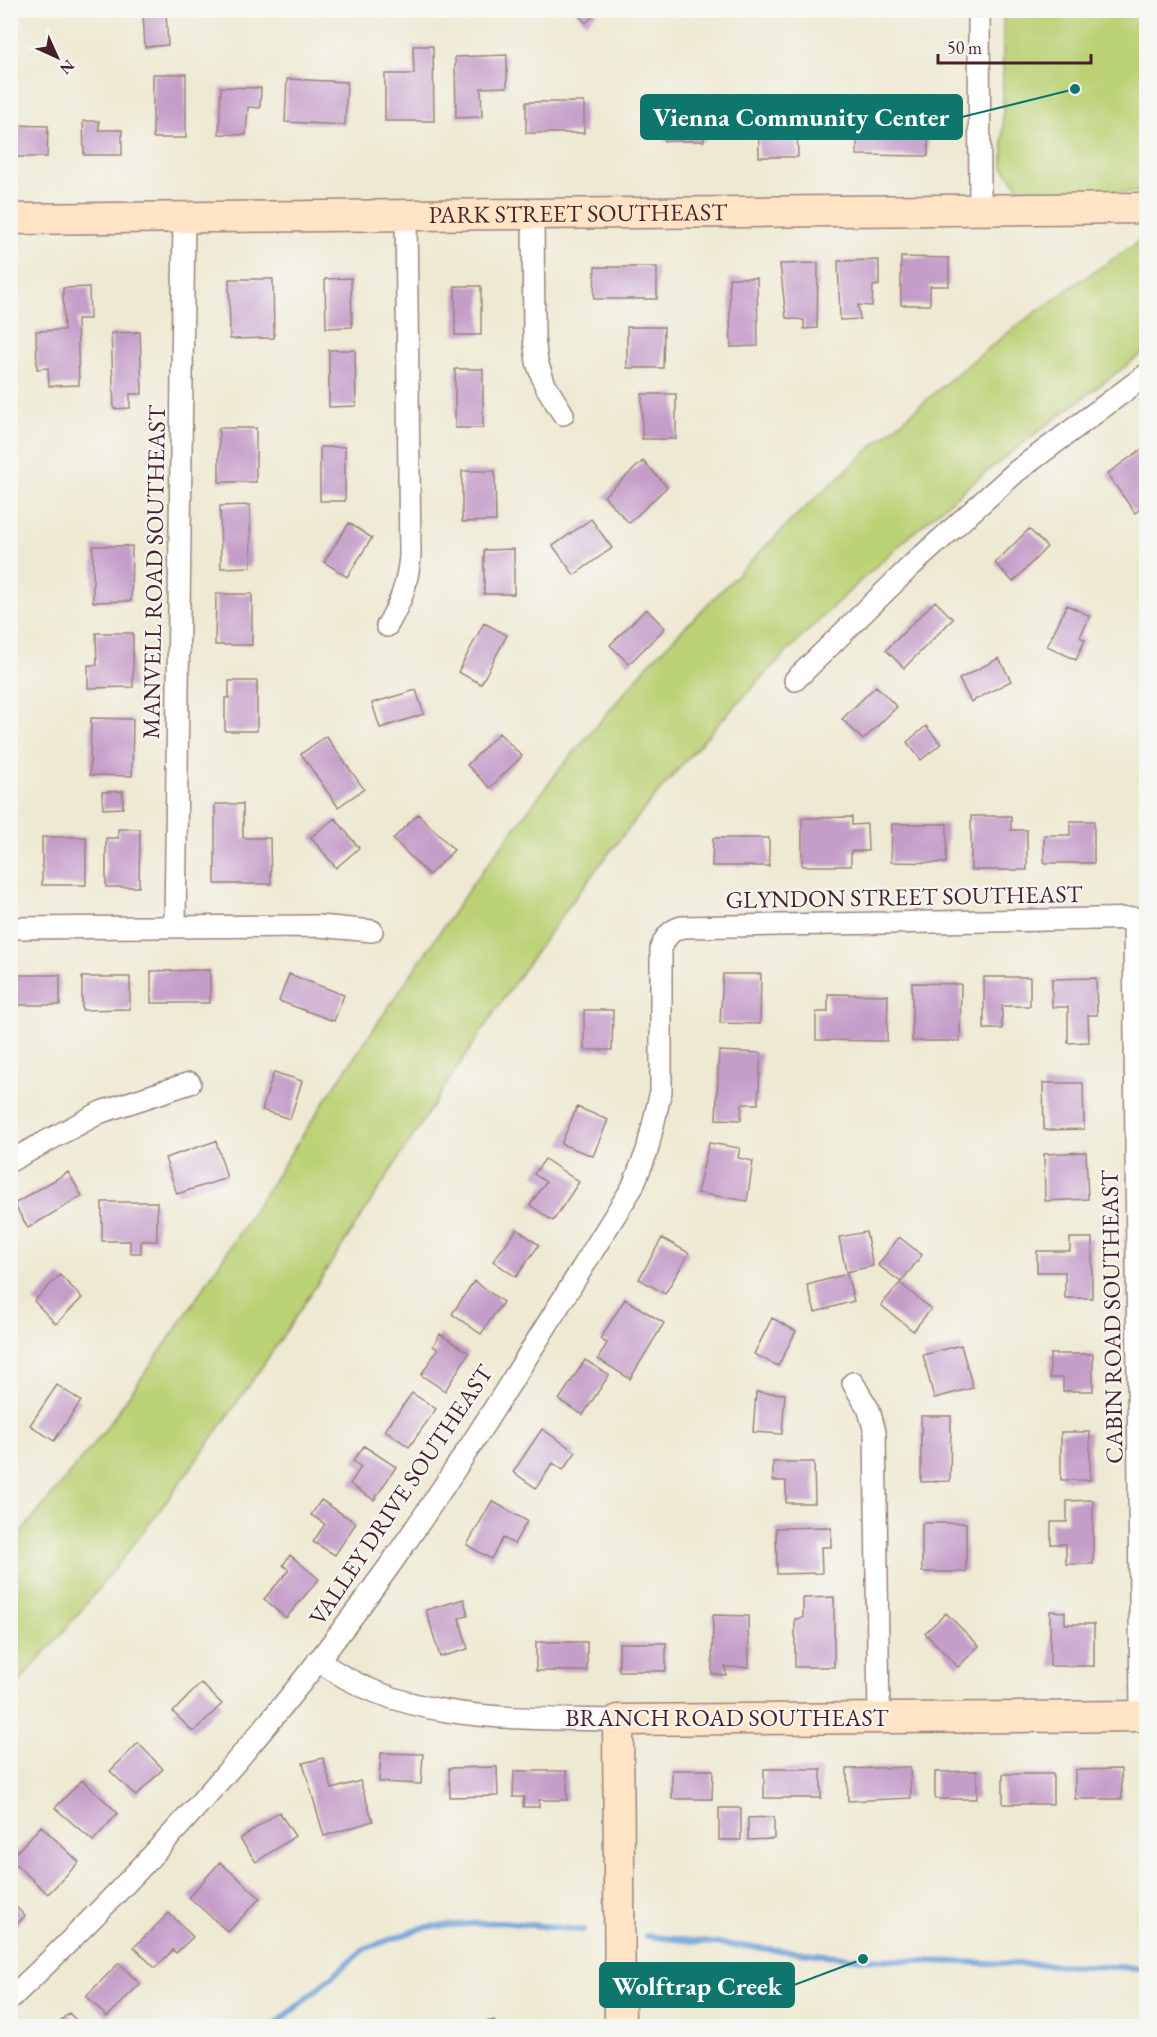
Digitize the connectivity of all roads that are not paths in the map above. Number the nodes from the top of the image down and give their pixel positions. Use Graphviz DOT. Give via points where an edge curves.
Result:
graph roads {
  1 [pos="979,10"];
  2 [pos="1146,208"];
  3 [pos="980,210"];
  4 [pos="533,215"];
  5 [pos="406,216"];
  6 [pos="184,218"];
  7 [pos="10,219"];
  8 [pos="1146,375"];
  9 [pos="562,414"];
  10 [pos="387,626"];
  11 [pos="795,680"];
  12 [pos="1140,918"];
  13 [pos="175,927"];
  14 [pos="10,928"];
  15 [pos="372,931"];
  16 [pos="665,937"];
  17 [pos="190,1083"];
  18 [pos="10,1161"];
  19 [pos="853,1383"];
  20 [pos="318,1660"];
  21 [pos="1144,1716"];
  22 [pos="879,1718"];
  23 [pos="618,1720"];
  24 [pos="10,1999"];
  25 [pos="620,2026"];
  1 -- 3 [label="street"];
  2 -- 3 [label="main road, PARK STREET SOUTHEAST"];
  3 -- 4 [label="main road, PARK STREET SOUTHEAST"];
  4 -- 5 [label="main road, PARK STREET SOUTHEAST"];
  4 -- 9 [label="street" via="537,362"];
  5 -- 6 [label="main road, PARK STREET SOUTHEAST"];
  5 -- 10 [label="street" via="410,557 400,605"];
  6 -- 7 [label="main road, PARK STREET SOUTHEAST"];
  6 -- 13 [label="street, MANVELL ROAD SOUTHEAST"];
  8 -- 11 [label="street" via="1017,471 912,565"];
  12 -- 16 [label="street, GLYNDON STREET SOUTHEAST" via="682,927"];
  12 -- 21 [label="street, CABIN ROAD SOUTHEAST"];
  13 -- 14 [label="street"];
  13 -- 15 [label="street" via="319,926"];
  16 -- 20 [label="street, VALLEY DRIVE SOUTHEAST" via="661,948 661,1090 648,1150 632,1188 457,1465 390,1565"];
  17 -- 18 [label="street" via="101,1112"];
  19 -- 22 [label="street" via="869,1410 875,1432"];
  20 -- 23 [label="street, BRANCH ROAD SOUTHEAST" via="361,1688 446,1710 508,1718"];
  20 -- 24 [label="street, VALLEY DRIVE SOUTHEAST" via="216,1786 136,1874"];
  21 -- 22 [label="main road, BRANCH ROAD SOUTHEAST"];
  22 -- 23 [label="main road, BRANCH ROAD SOUTHEAST"];
  23 -- 25 [label="main road"];
}
